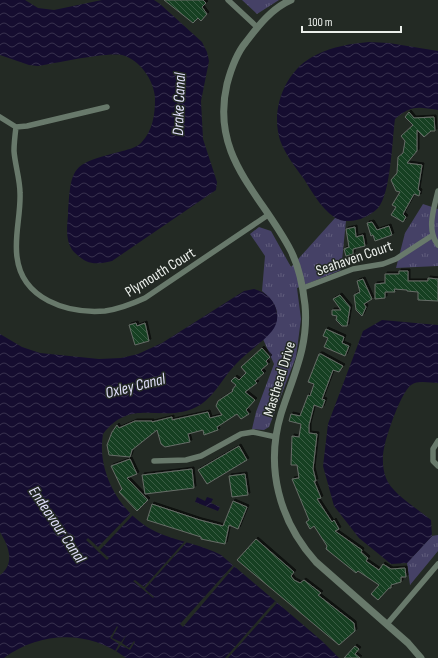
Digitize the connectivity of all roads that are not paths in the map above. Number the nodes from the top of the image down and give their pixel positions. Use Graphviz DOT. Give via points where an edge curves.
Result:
graph roads {
  1 [pos="228,0"];
  2 [pos="292,0"];
  3 [pos="257,27"];
  4 [pos="107,107"];
  5 [pos="0,117"];
  6 [pos="16,127"];
  7 [pos="438,191"];
  8 [pos="268,215"];
  9 [pos="433,235"];
  10 [pos="438,245"];
  11 [pos="303,288"];
  12 [pos="276,437"];
  13 [pos="438,441"];
  14 [pos="154,461"];
  15 [pos="438,466"];
  16 [pos="438,564"];
  17 [pos="387,624"];
  18 [pos="421,658"];
  1 -- 3 [label="street"];
  2 -- 3 [label="street, Masthead Drive" via="274,11"];
  3 -- 8 [label="street, Masthead Drive" via="240,49 231,70 224,113 225,130 231,152 238,168"];
  4 -- 6 [label="street"];
  5 -- 6 [label="street"];
  6 -- 8 [label="street, Plymouth Court" via="14,152 21,207 16,243 20,270 26,284 42,299 62,307 105,311 145,298"];
  7 -- 9 [label="street" via="432,216"];
  8 -- 11 [label="street, Masthead Drive" via="291,251"];
  9 -- 10 [label="street"];
  9 -- 11 [label="street, Seahaven Court" via="383,264 353,269"];
  11 -- 12 [label="street, Masthead Drive" via="306,323 302,356 281,414"];
  12 -- 14 [label="street" via="253,432 241,434 201,456 186,460"];
  12 -- 17 [label="street, Masthead Drive" via="276,484 280,500 302,547"];
  13 -- 15 [label="street" via="433,449 433,461"];
  16 -- 17 [label="street"];
  17 -- 18 [label="street, Masthead Drive"];
}
